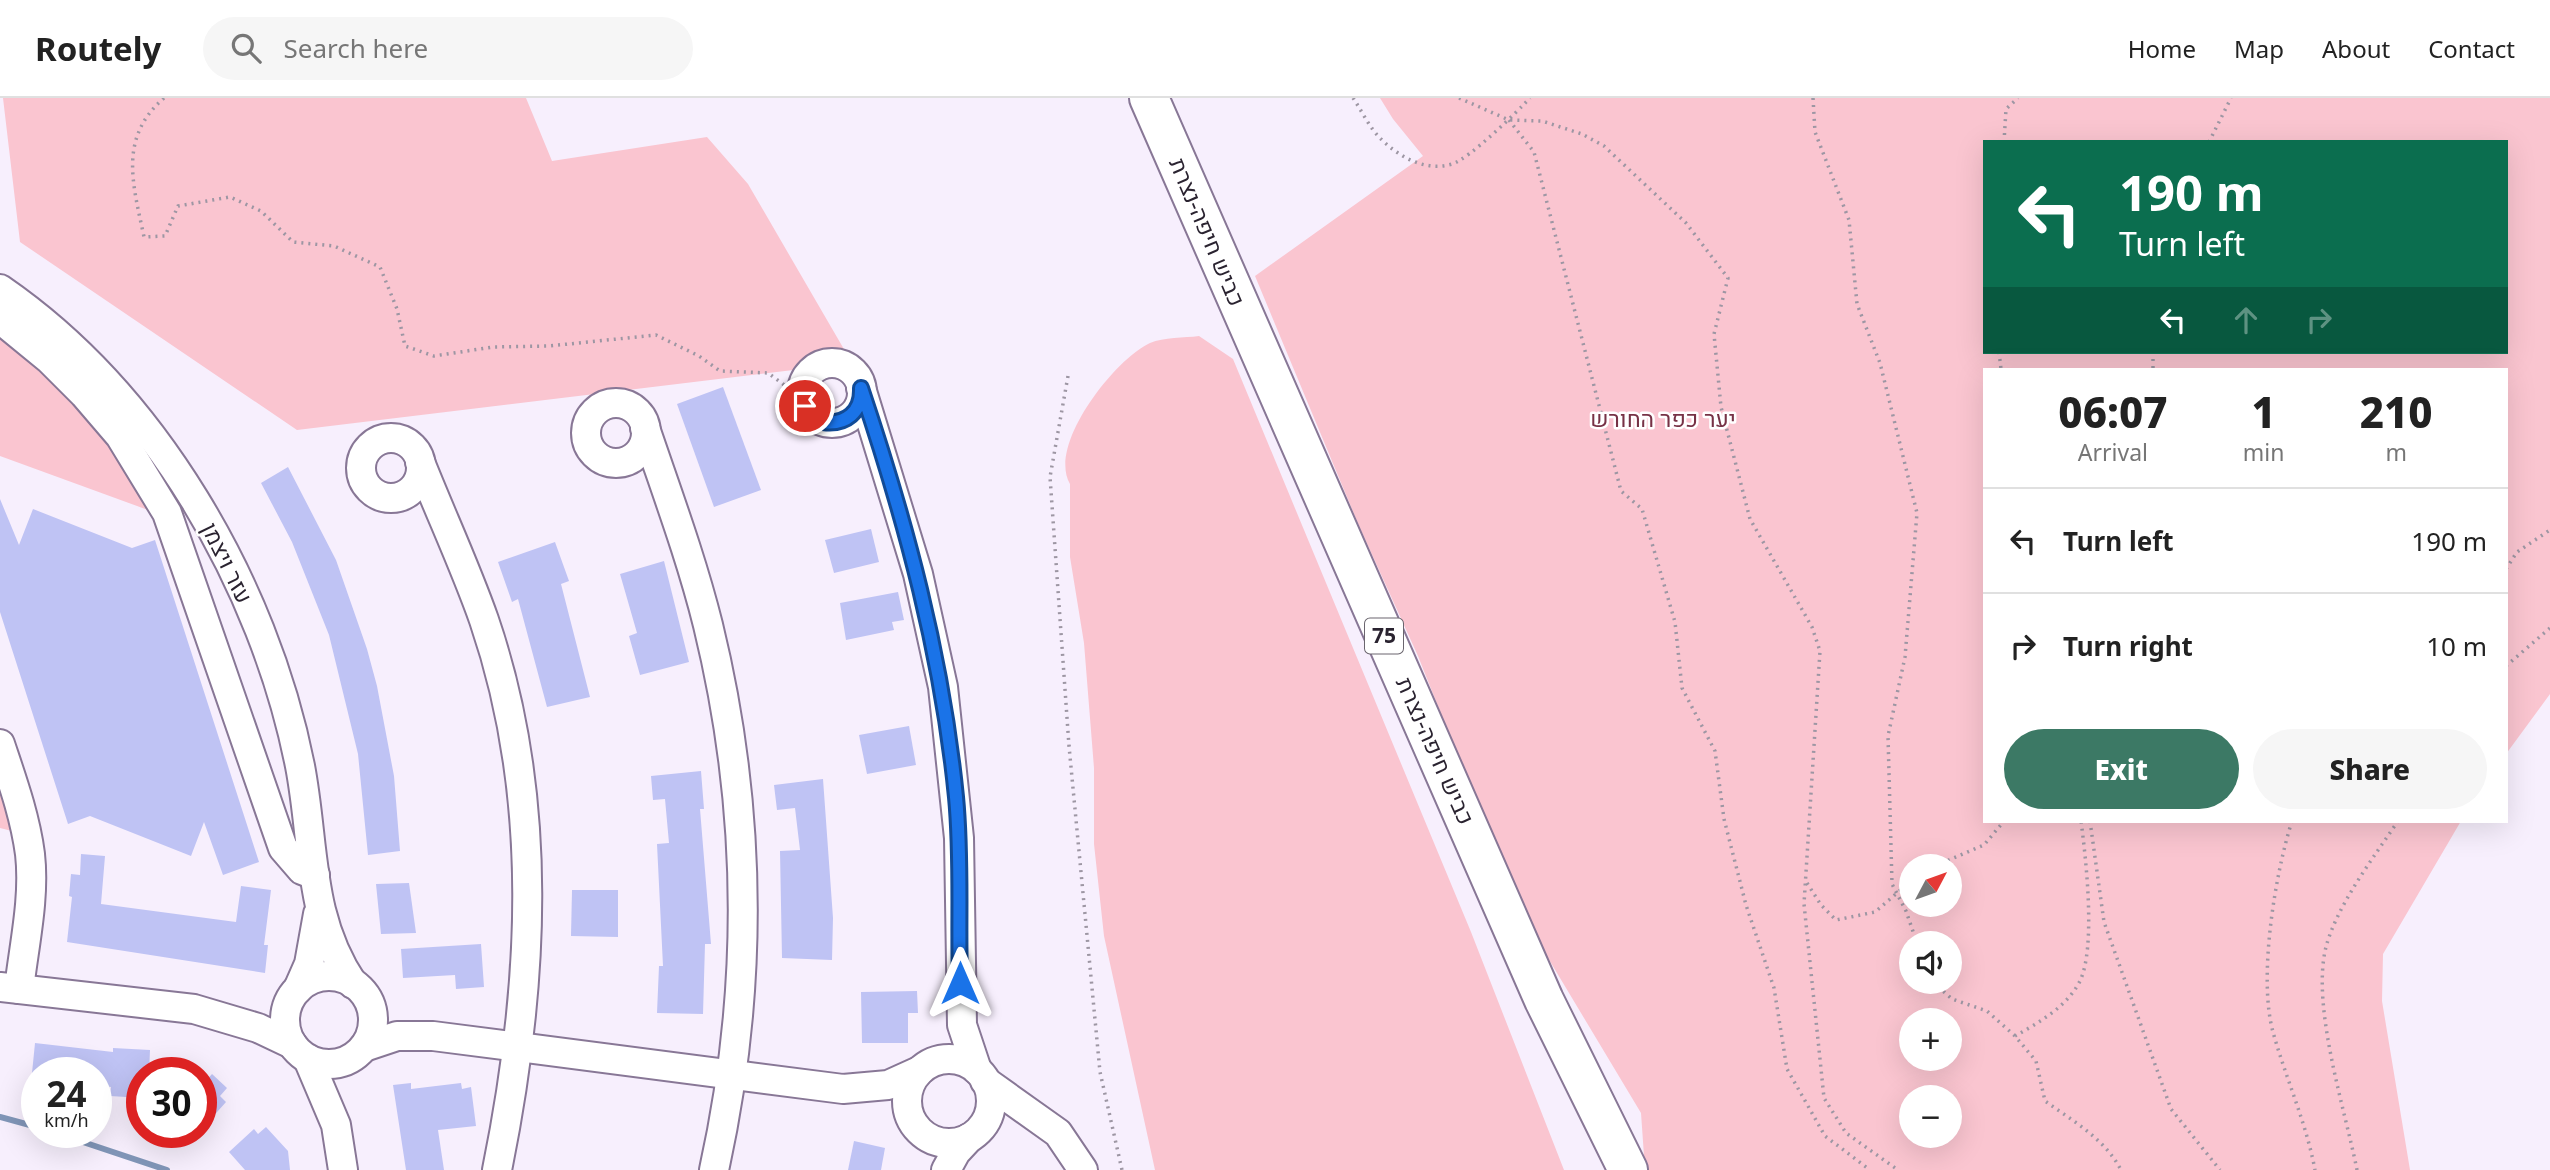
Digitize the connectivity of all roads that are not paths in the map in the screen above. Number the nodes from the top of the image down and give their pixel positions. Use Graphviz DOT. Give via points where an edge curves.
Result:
graph roads {
  1 [pos="1149,98"];
  2 [pos="0,289"];
  3 [pos="0,319"];
  4 [pos="861,388"];
  5 [pos="839,422"];
  6 [pos="645,428"];
  7 [pos="885,460"];
  8 [pos="624,462"];
  9 [pos="420,463"];
  10 [pos="407,493"];
  11 [pos="672,503"];
  12 [pos="440,512"];
  13 [pos="0,744"];
  14 [pos="315,875"];
  15 [pos="318,908"];
  16 [pos="960,969"];
  17 [pos="353,984"];
  18 [pos="9,988"];
  19 [pos="293,995"];
  20 [pos="371,1007"];
  21 [pos="227,1018"];
  22 [pos="433,1036"];
  23 [pos="518,1047"];
  24 [pos="300,1051"];
  25 [pos="357,1053"];
  26 [pos="925,1067"];
  27 [pos="733,1075"];
  28 [pos="981,1076"];
  29 [pos="843,1089"];
  30 [pos="336,1125"];
  31 [pos="917,1126"];
  32 [pos="974,1134"];
  33 [pos="1065,1141"];
  34 [pos="344,1170"];
  35 [pos="496,1170"];
  36 [pos="714,1170"];
  37 [pos="931,1170"];
  38 [pos="946,1170"];
  39 [pos="1083,1170"];
  40 [pos="1628,1170"];
  1 -- 40 [label="highway, כביש חיפה-נצרת / 75" via="1544,1000"];
  2 -- 14 [label="street, עזר ויצמן" via="75,350 122,400 200,508 234,573 281,698 300,764"];
  3 -- 14 [label="street" via="84,394 120,436 161,501 182,550 283,848 302,870"];
  4 -- 5 [label="street" via="859,405"];
  4 -- 5 [label="street" via="853,372 838,364 829,363 808,375 802,398 815,418"];
  4 -- 7 [label="street"];
  5 -- 7 [label="street" via="863,433"];
  6 -- 8 [label="street" via="643,445"];
  6 -- 8 [label="street" via="637,412 622,404 605,405 592,415 586,430 594,452 607,461"];
  6 -- 11 [label="street"];
  7 -- 16 [label="street" via="918,574 943,687 959,838"];
  8 -- 11 [label="street" via="644,467 656,477"];
  9 -- 10 [label="street" via="418,480"];
  9 -- 10 [label="street" via="412,447 397,439 380,440 363,457 364,481 374,493 390,498"];
  9 -- 12 [label="street"];
  10 -- 12 [label="street"];
  11 -- 27 [label="street" via="708,624 737,779 744,947"];
  12 -- 23 [label="street" via="484,622 518,766 528,934"];
  13 -- 18 [label="street" via="30,856 31,885"];
  14 -- 15 [label="street, עזר ויצמן"];
  15 -- 17 [label="street"];
  15 -- 19 [label="street" via="309,964"];
  16 -- 26 [label="street" via="946,1044"];
  16 -- 28 [label="street" via="962,1025"];
  17 -- 19 [label="street" via="325,976"];
  17 -- 20 [label="street"];
  18 -- 21 [label="street" via="194,1009"];
  19 -- 21 [label="street" via="248,1016"];
  19 -- 24 [label="street" via="285,1016"];
  20 -- 22 [label="street"];
  20 -- 25 [label="street" via="373,1021"];
  21 -- 24 [label="street"];
  22 -- 23 [label="street"];
  22 -- 25 [label="street" via="397,1036"];
  23 -- 27 [label="street"];
  23 -- 35 [label="street"];
  24 -- 25 [label="street" via="327,1065"];
  24 -- 30 [label="street"];
  25 -- 30 [label="street" via="338,1093"];
  26 -- 28 [label="street" via="959,1060"];
  26 -- 29 [label="street" via="888,1085"];
  26 -- 31 [label="street" via="908,1097"];
  27 -- 29 [label="street"];
  27 -- 36 [label="street"];
  28 -- 32 [label="street" via="991,1101 989,1115"];
  28 -- 33 [label="street"];
  29 -- 31 [label="street" via="885,1103"];
  30 -- 34 [label="street"];
  31 -- 32 [label="street" via="948,1143"];
  31 -- 37 [label="street"];
  32 -- 33 [label="street" via="1012,1121 1045,1128"];
  32 -- 38 [label="street"];
  33 -- 39 [label="street"];
}
